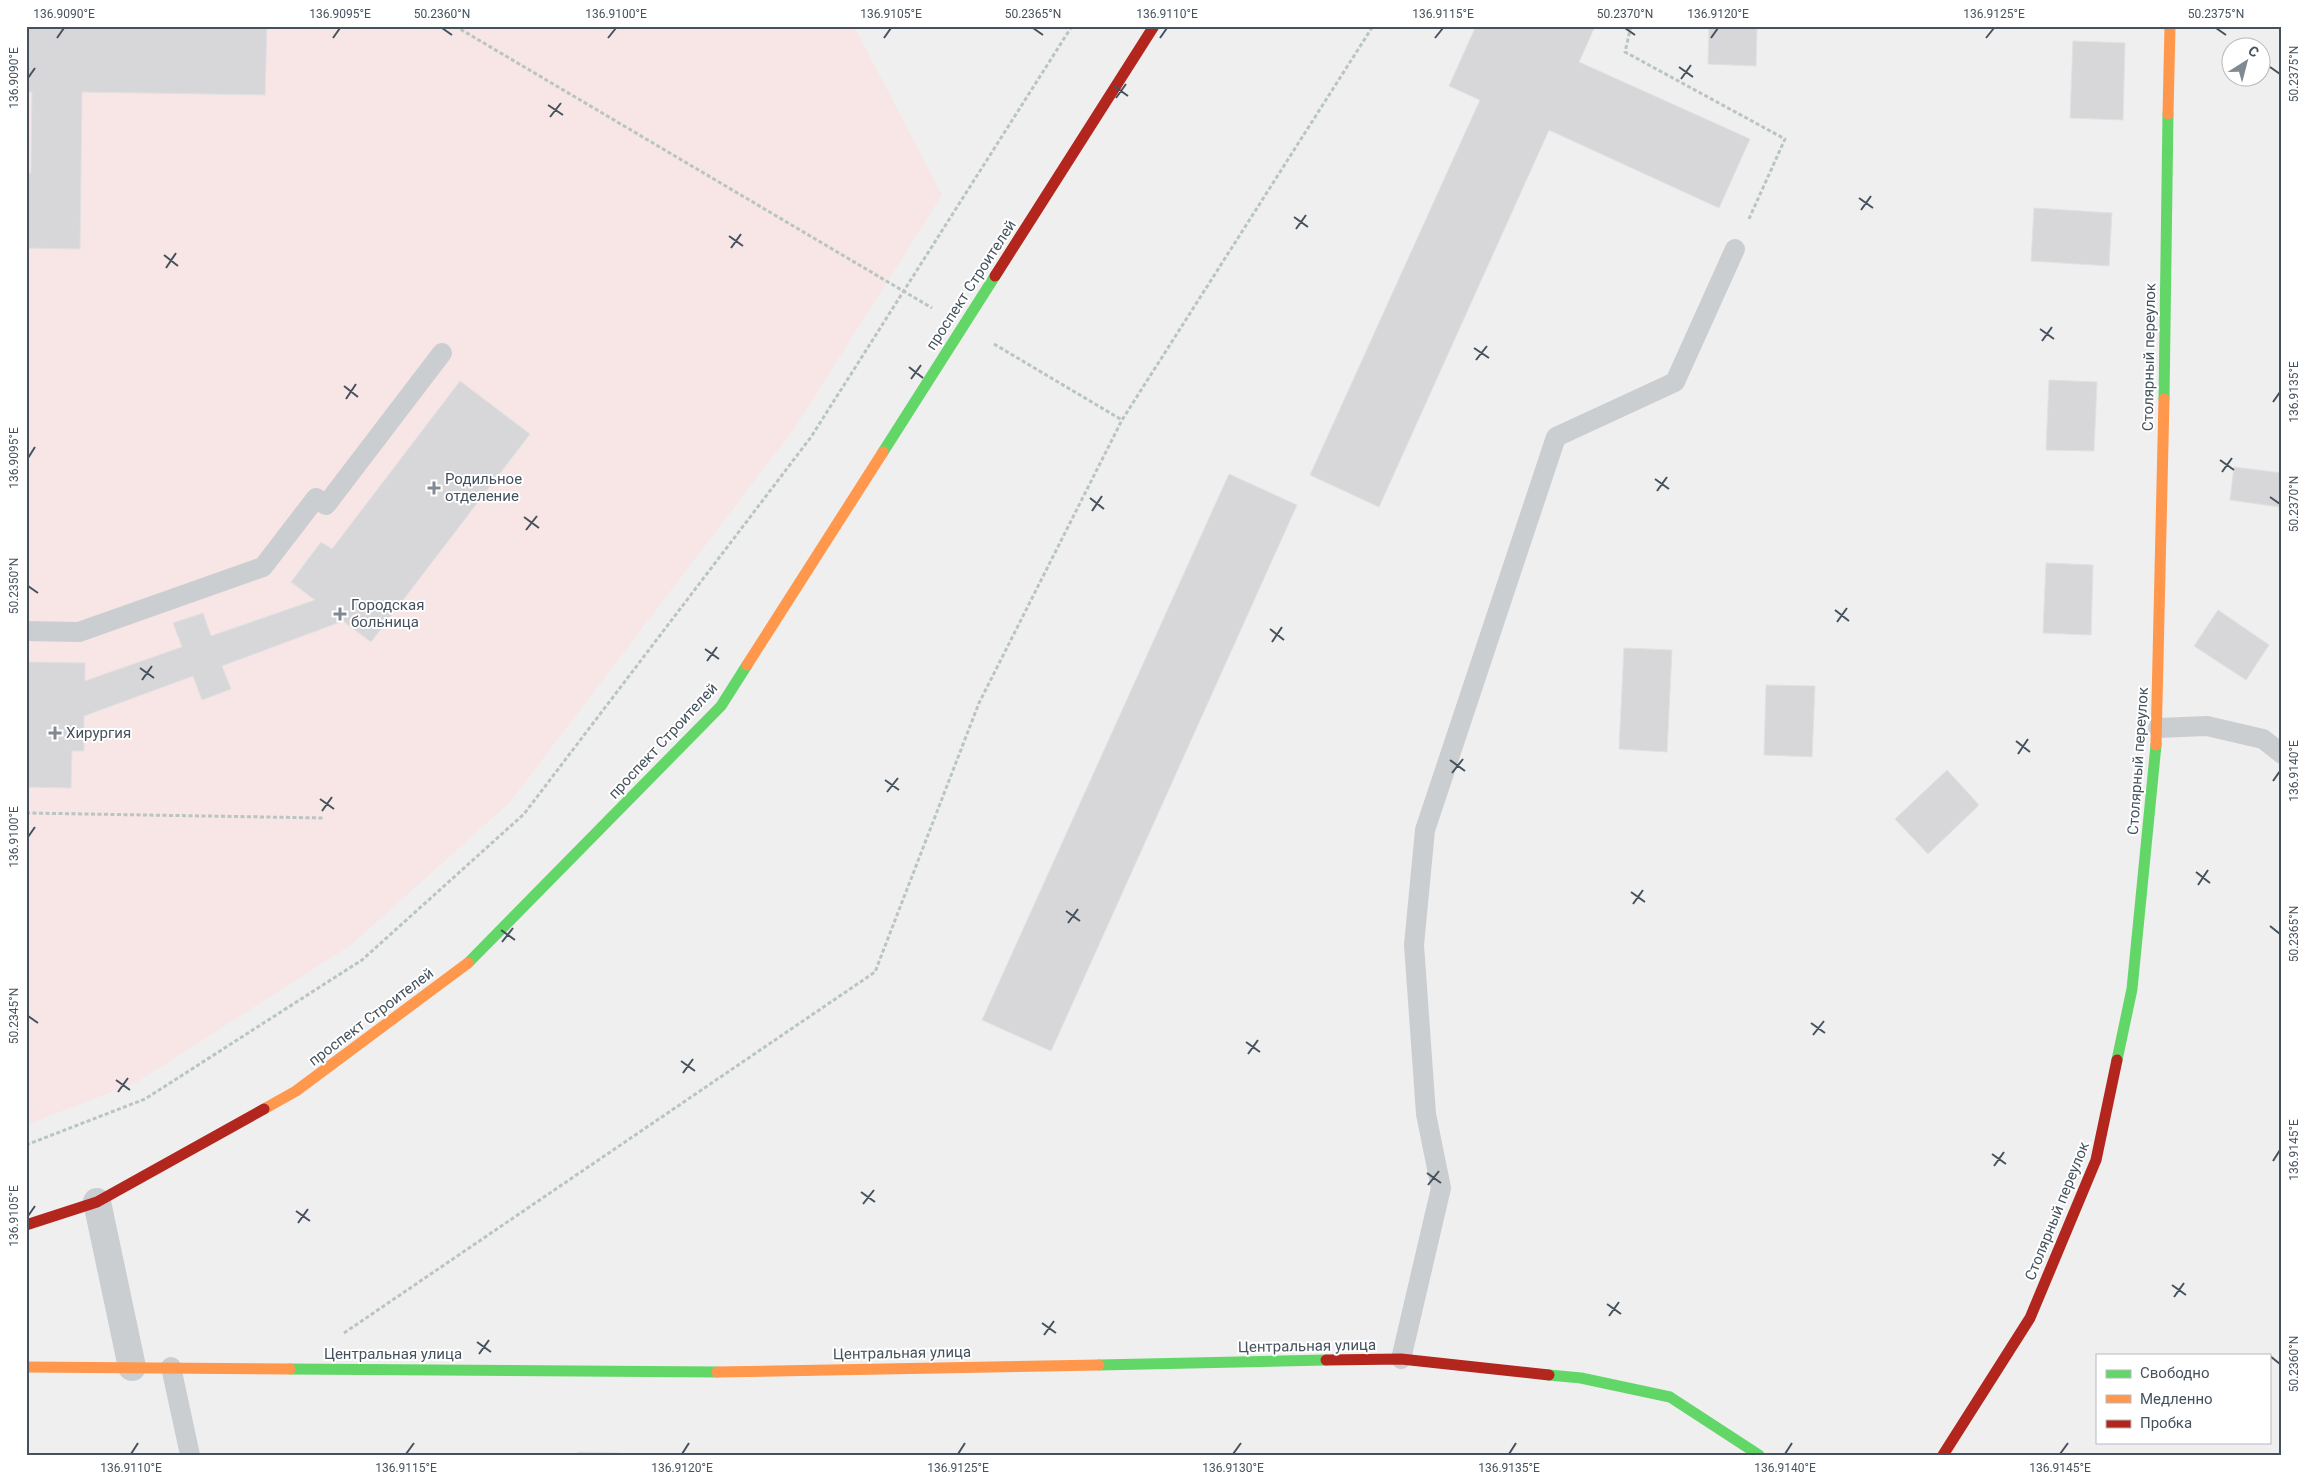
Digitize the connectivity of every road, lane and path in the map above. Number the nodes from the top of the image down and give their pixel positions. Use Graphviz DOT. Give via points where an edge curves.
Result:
graph roads {
  1 [pos="456,26"];
  2 [pos="1072,26"];
  3 [pos="1154,26"];
  4 [pos="1373,26"];
  5 [pos="1631,26"];
  6 [pos="2170,26"];
  7 [pos="1735,249"];
  8 [pos="904,291"];
  9 [pos="963,326"];
  10 [pos="442,353"];
  11 [pos="1122,420"];
  12 [pos="26,631"];
  13 [pos="2158,728"];
  14 [pos="2282,754"];
  15 [pos="26,813"];
  16 [pos="325,818"];
  17 [pos="26,1145"];
  18 [pos="97,1202"];
  19 [pos="26,1225"];
  20 [pos="341,1335"];
  21 [pos="1401,1359"];
  22 [pos="26,1367"];
  23 [pos="132,1367"];
  24 [pos="171,1368"];
  25 [pos="190,1455"];
  26 [pos="1759,1455"];
  27 [pos="1943,1455"];
  1 -- 8 [label="path"];
  2 -- 8 [label="path"];
  3 -- 9 [label="street, проспект Строителей"];
  4 -- 11 [label="path"];
  5 -- 7 [label="path" via="1625,52 1785,139"];
  6 -- 13 [label="street, Столярный переулок"];
  7 -- 21 [label="lane" via="1675,382 1556,438 1425,830 1414,945 1426,1114 1441,1188"];
  8 -- 9 [label="path"];
  8 -- 17 [label="path" via="811,437 524,814 362,960 145,1099"];
  9 -- 11 [label="path"];
  9 -- 18 [label="street, проспект Строителей" via="721,706 479,953 296,1091"];
  10 -- 12 [label="lane" via="326,505 316,498 263,567 79,632"];
  11 -- 20 [label="path" via="979,702 875,972"];
  13 -- 14 [label="lane" via="2207,726 2263,740"];
  13 -- 27 [label="street, Столярный переулок" via="2132,989 2096,1160 2030,1318"];
  15 -- 16 [label="path"];
  18 -- 19 [label="street, проспект Строителей"];
  18 -- 23 [label="street"];
  21 -- 24 [label="street, Центральная улица" via="703,1372"];
  21 -- 26 [label="street, Центральная улица" via="1581,1378 1670,1397"];
  22 -- 23 [label="street, Центральная улица"];
  23 -- 24 [label="street, Центральная улица"];
  24 -- 25 [label="lane"];
}
